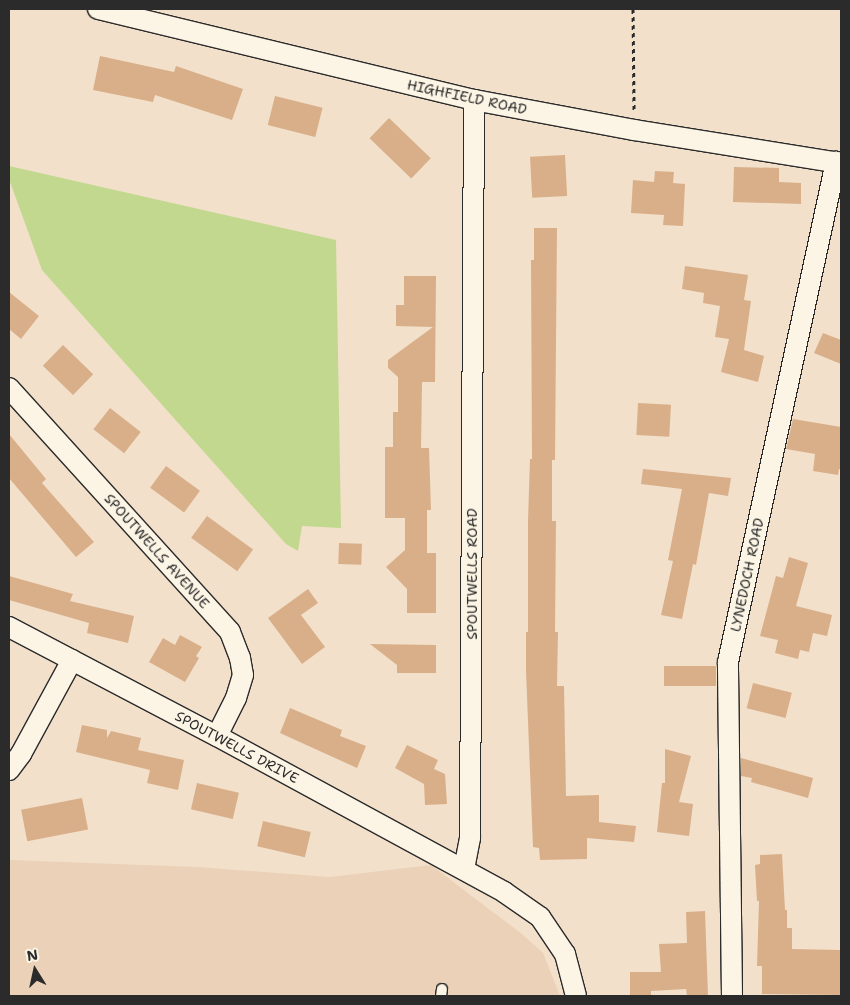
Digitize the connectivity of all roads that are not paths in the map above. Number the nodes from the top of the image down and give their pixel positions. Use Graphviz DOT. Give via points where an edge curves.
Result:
graph roads {
  1 [pos="98,9"];
  2 [pos="474,100"];
  3 [pos="839,162"];
  4 [pos="9,388"];
  5 [pos="9,627"];
  6 [pos="72,660"];
  7 [pos="217,736"];
  8 [pos="9,770"];
  9 [pos="464,869"];
  10 [pos="576,996"];
  11 [pos="732,996"];
  1 -- 2 [label="street, HIGHFIELD ROAD"];
  2 -- 3 [label="street, HIGHFIELD ROAD" via="634,130"];
  2 -- 9 [label="street, SPOUTWELLS ROAD" via="470,838"];
  3 -- 11 [label="street, LYNEDOCH ROAD" via="728,662"];
  4 -- 7 [label="street, SPOUTWELLS AVENUE" via="230,632 243,675 236,698"];
  5 -- 6 [label="street, SPOUTWELLS DRIVE"];
  6 -- 7 [label="street, SPOUTWELLS DRIVE"];
  6 -- 8 [label="street"];
  7 -- 9 [label="street, SPOUTWELLS DRIVE"];
  9 -- 10 [label="street" via="540,916 565,954"];
}
